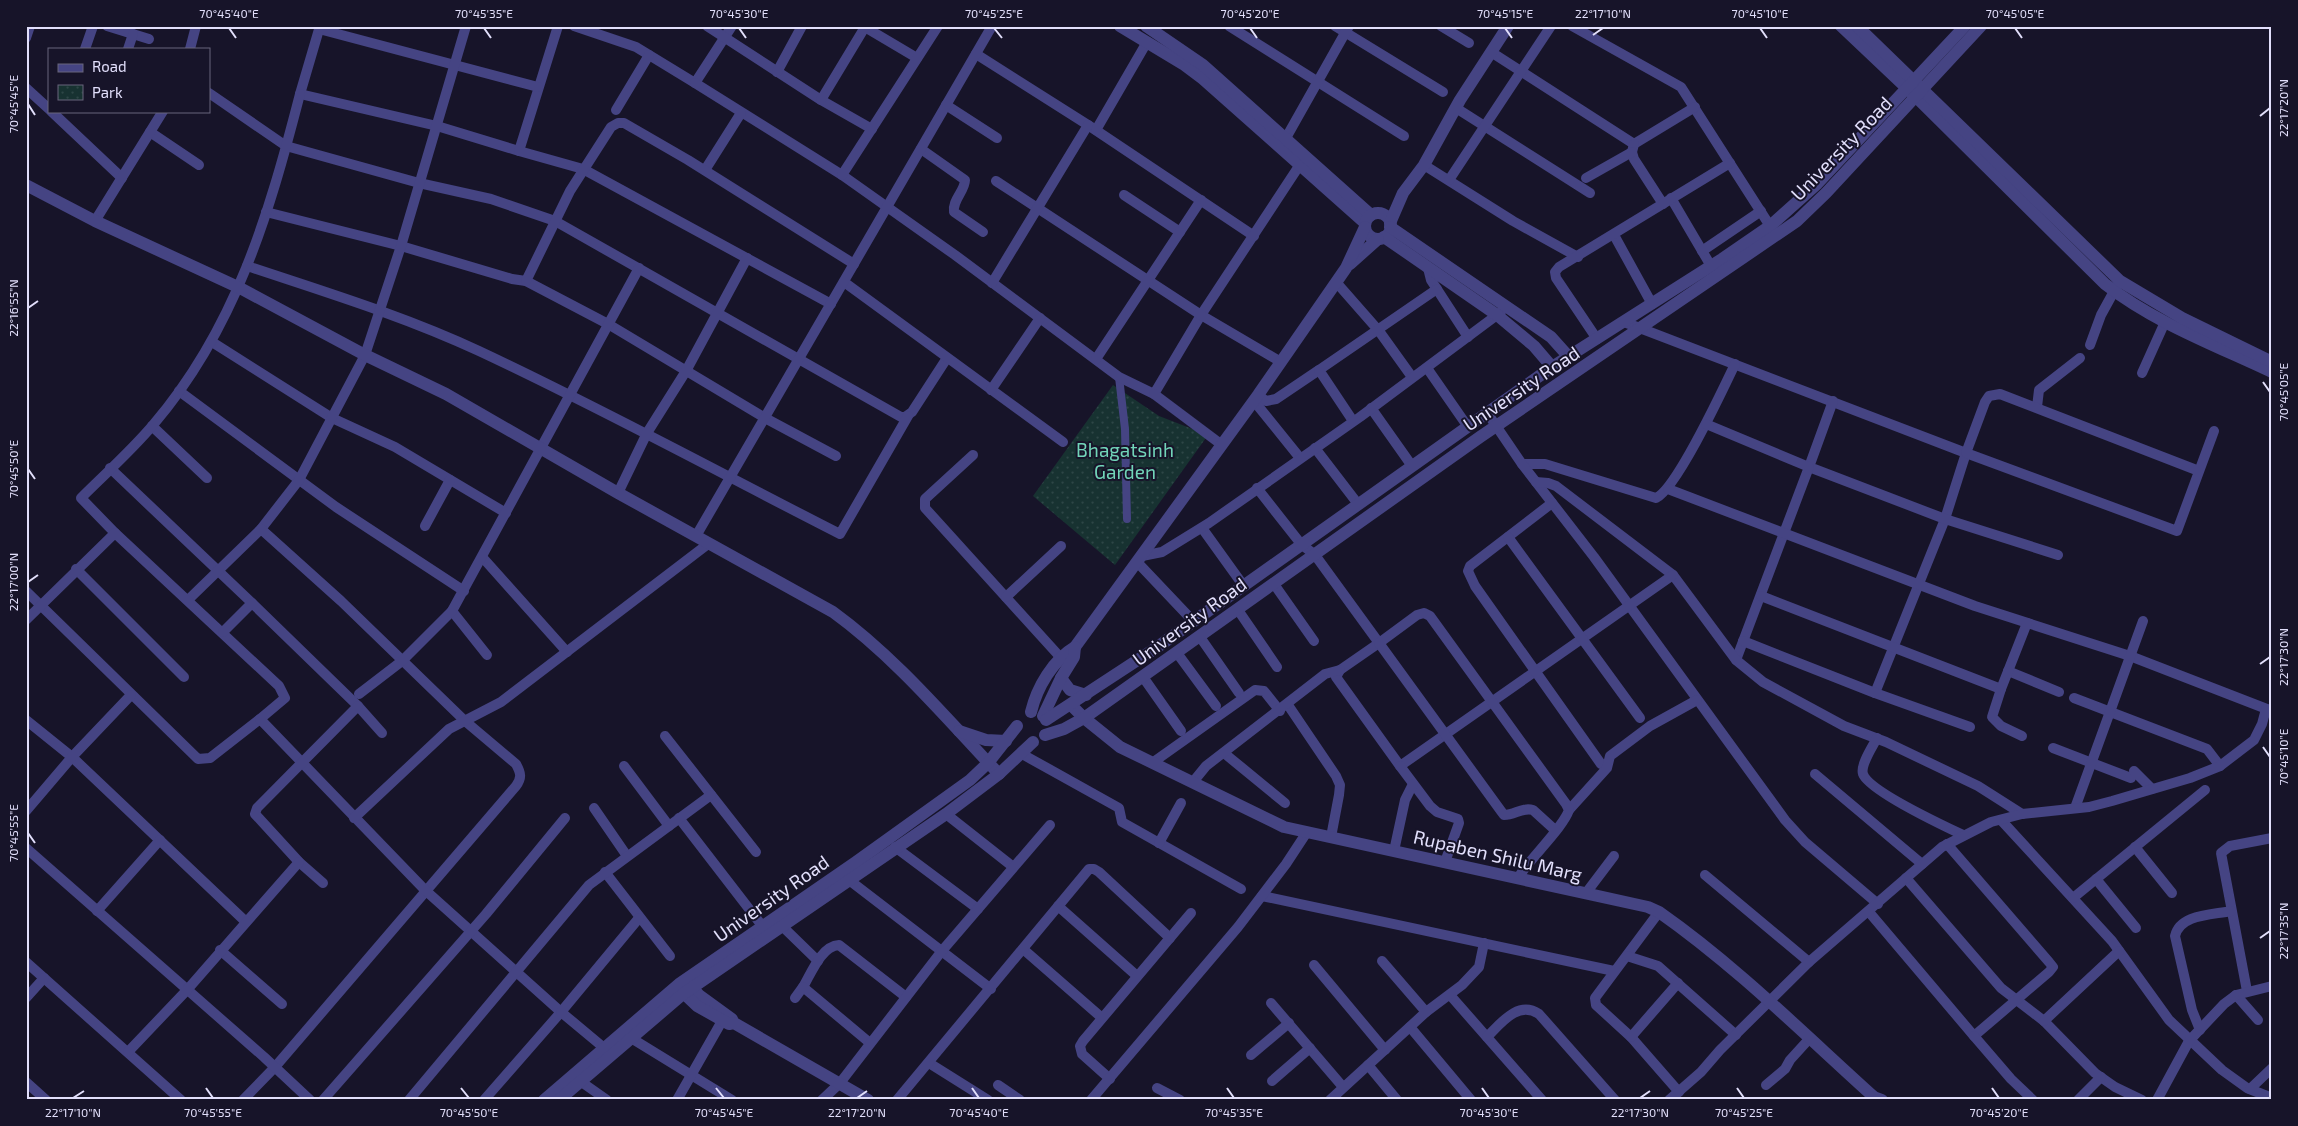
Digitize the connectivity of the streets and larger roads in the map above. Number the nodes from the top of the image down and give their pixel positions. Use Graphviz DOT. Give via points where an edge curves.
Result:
graph roads {
  1 [pos="30,26"];
  2 [pos="92,26"];
  3 [pos="107,26"];
  4 [pos="196,26"];
  5 [pos="466,26"];
  6 [pos="558,26"];
  7 [pos="574,26"];
  8 [pos="707,26"];
  9 [pos="732,26"];
  10 [pos="802,26"];
  11 [pos="938,26"];
  12 [pos="992,26"];
  13 [pos="1120,26"];
  14 [pos="1146,26"];
  15 [pos="1229,26"];
  16 [pos="1335,26"];
  17 [pos="1440,26"];
  18 [pos="1508,26"];
  19 [pos="1551,26"];
  20 [pos="1572,26"];
  21 [pos="1841,26"];
  22 [pos="1857,26"];
  23 [pos="1965,26"];
  24 [pos="1980,26"];
  25 [pos="864,27"];
  26 [pos="320,28"];
  27 [pos="1347,29"];
  28 [pos="133,34"];
  29 [pos="26,38"];
  30 [pos="725,38"];
  31 [pos="149,39"];
  32 [pos="1147,42"];
  33 [pos="1469,43"];
  34 [pos="85,48"];
  35 [pos="128,48"];
  36 [pos="190,48"];
  37 [pos="1491,52"];
  38 [pos="976,54"];
  39 [pos="649,55"];
  40 [pos="917,58"];
  41 [pos="454,64"];
  42 [pos="777,72"];
  43 [pos="1521,72"];
  44 [pos="1318,81"];
  45 [pos="695,83"];
  46 [pos="538,87"];
  47 [pos="26,88"];
  48 [pos="1915,89"];
  49 [pos="1443,92"];
  50 [pos="210,94"];
  51 [pos="300,94"];
  52 [pos="821,100"];
  53 [pos="946,105"];
  54 [pos="1695,107"];
  55 [pos="48,108"];
  56 [pos="1456,108"];
  57 [pos="616,110"];
  58 [pos="52,112"];
  59 [pos="162,112"];
  60 [pos="741,113"];
  61 [pos="436,126"];
  62 [pos="1485,126"];
  63 [pos="1092,128"];
  64 [pos="872,129"];
  65 [pos="150,132"];
  66 [pos="1404,136"];
  67 [pos="997,138"];
  68 [pos="1283,144"];
  69 [pos="286,146"];
  70 [pos="1633,148"];
  71 [pos="921,149"];
  72 [pos="519,151"];
  73 [pos="1730,163"];
  74 [pos="199,165"];
  75 [pos="1424,165"];
  76 [pos="1300,166"];
  77 [pos="583,169"];
  78 [pos="705,170"];
  79 [pos="842,175"];
  80 [pos="122,178"];
  81 [pos="1586,178"];
  82 [pos="1449,180"];
  83 [pos="996,181"];
  84 [pos="419,183"];
  85 [pos="26,185"];
  86 [pos="1403,193"];
  87 [pos="1590,193"];
  88 [pos="1124,195"];
  89 [pos="1201,200"];
  90 [pos="1667,201"];
  91 [pos="887,207"];
  92 [pos="1038,208"];
  93 [pos="1761,211"];
  94 [pos="266,212"];
  95 [pos="1370,219"];
  96 [pos="95,221"];
  97 [pos="555,222"];
  98 [pos="1770,226"];
  99 [pos="983,232"];
  100 [pos="1180,232"];
  101 [pos="1386,232"];
  102 [pos="1614,235"];
  103 [pos="1254,236"];
  104 [pos="401,246"];
  105 [pos="1702,251"];
  106 [pos="1578,257"];
  107 [pos="747,258"];
  108 [pos="854,264"];
  109 [pos="248,266"];
  110 [pos="1711,266"];
  111 [pos="639,268"];
  112 [pos="1346,268"];
  113 [pos="1428,268"];
  114 [pos="1148,280"];
  115 [pos="526,281"];
  116 [pos="844,282"];
  117 [pos="1336,282"];
  118 [pos="992,283"];
  119 [pos="2117,286"];
  120 [pos="240,288"];
  121 [pos="1437,289"];
  122 [pos="831,304"];
  123 [pos="1652,304"];
  124 [pos="1508,307"];
  125 [pos="378,310"];
  126 [pos="717,312"];
  127 [pos="1201,315"];
  128 [pos="1497,316"];
  129 [pos="1040,318"];
  130 [pos="1624,322"];
  131 [pos="2165,322"];
  132 [pos="608,324"];
  133 [pos="1641,329"];
  134 [pos="1379,331"];
  135 [pos="1468,337"];
  136 [pos="1597,339"];
  137 [pos="212,342"];
  138 [pos="2090,346"];
  139 [pos="365,355"];
  140 [pos="1568,356"];
  141 [pos="799,358"];
  142 [pos="947,358"];
  143 [pos="2080,358"];
  144 [pos="1096,359"];
  145 [pos="1281,362"];
  146 [pos="2272,362"];
  147 [pos="1735,364"];
  148 [pos="1552,367"];
  149 [pos="1426,368"];
  150 [pos="1319,370"];
  151 [pos="686,371"];
  152 [pos="2272,372"];
  153 [pos="2142,373"];
  154 [pos="1119,377"];
  155 [pos="1412,377"];
  156 [pos="991,390"];
  157 [pos="179,391"];
  158 [pos="1154,394"];
  159 [pos="568,396"];
  160 [pos="1256,398"];
  161 [pos="1833,402"];
  162 [pos="2037,407"];
  163 [pos="1371,408"];
  164 [pos="1488,414"];
  165 [pos="908,416"];
  166 [pos="332,418"];
  167 [pos="765,418"];
  168 [pos="1353,422"];
  169 [pos="1706,424"];
  170 [pos="152,426"];
  171 [pos="1468,427"];
  172 [pos="1496,427"];
  173 [pos="647,432"];
  174 [pos="2214,432"];
  175 [pos="1063,442"];
  176 [pos="1222,445"];
  177 [pos="1315,448"];
  178 [pos="540,449"];
  179 [pos="1966,453"];
  180 [pos="973,455"];
  181 [pos="836,456"];
  182 [pos="1300,458"];
  183 [pos="1522,464"];
  184 [pos="1412,466"];
  185 [pos="1809,467"];
  186 [pos="110,468"];
  187 [pos="2199,471"];
  188 [pos="207,478"];
  189 [pos="730,478"];
  190 [pos="299,480"];
  191 [pos="450,480"];
  192 [pos="1536,482"];
  193 [pos="1257,488"];
  194 [pos="1668,489"];
  195 [pos="618,493"];
  196 [pos="1552,503"];
  197 [pos="1358,504"];
  198 [pos="506,513"];
  199 [pos="1128,519"];
  200 [pos="1944,519"];
  201 [pos="425,526"];
  202 [pos="1202,528"];
  203 [pos="260,529"];
  204 [pos="115,533"];
  205 [pos="1784,534"];
  206 [pos="696,536"];
  207 [pos="1508,537"];
  208 [pos="708,544"];
  209 [pos="1301,544"];
  210 [pos="1061,546"];
  211 [pos="1315,555"];
  212 [pos="2058,555"];
  213 [pos="483,558"];
  214 [pos="1140,560"];
  215 [pos="76,569"];
  216 [pos="219,571"];
  217 [pos="1673,575"];
  218 [pos="1274,584"];
  219 [pos="1243,585"];
  220 [pos="1919,585"];
  221 [pos="26,590"];
  222 [pos="464,591"];
  223 [pos="1761,596"];
  224 [pos="1006,597"];
  225 [pos="189,599"];
  226 [pos="252,603"];
  227 [pos="40,605"];
  228 [pos="1628,606"];
  229 [pos="1238,610"];
  230 [pos="452,611"];
  231 [pos="26,620"];
  232 [pos="1193,621"];
  233 [pos="2143,621"];
  234 [pos="2027,623"];
  235 [pos="223,632"];
  236 [pos="1200,637"];
  237 [pos="1582,639"];
  238 [pos="1314,641"];
  239 [pos="1743,641"];
  240 [pos="1378,643"];
  241 [pos="1075,647"];
  242 [pos="1894,648"];
  243 [pos="567,652"];
  244 [pos="1177,653"];
  245 [pos="487,655"];
  246 [pos="2130,656"];
  247 [pos="1061,658"];
  248 [pos="1736,660"];
  249 [pos="402,661"];
  250 [pos="1277,667"];
  251 [pos="1340,670"];
  252 [pos="2008,670"];
  253 [pos="1537,671"];
  254 [pos="184,677"];
  255 [pos="1143,677"];
  256 [pos="1061,678"];
  257 [pos="2001,689"];
  258 [pos="2060,692"];
  259 [pos="1239,693"];
  260 [pos="1875,693"];
  261 [pos="360,694"];
  262 [pos="131,695"];
  263 [pos="1086,695"];
  264 [pos="2074,698"];
  265 [pos="1697,700"];
  266 [pos="1490,702"];
  267 [pos="1071,705"];
  268 [pos="358,706"];
  269 [pos="1216,706"];
  270 [pos="1284,708"];
  271 [pos="2269,710"];
  272 [pos="2110,713"];
  273 [pos="1040,716"];
  274 [pos="1084,718"];
  275 [pos="1640,718"];
  276 [pos="260,719"];
  277 [pos="26,720"];
  278 [pos="465,721"];
  279 [pos="1017,726"];
  280 [pos="1970,727"];
  281 [pos="956,730"];
  282 [pos="1181,731"];
  283 [pos="382,733"];
  284 [pos="1445,734"];
  285 [pos="1045,735"];
  286 [pos="665,736"];
  287 [pos="2022,736"];
  288 [pos="1877,738"];
  289 [pos="1006,740"];
  290 [pos="1033,742"];
  291 [pos="2053,748"];
  292 [pos="1224,753"];
  293 [pos="1022,754"];
  294 [pos="72,757"];
  295 [pos="300,762"];
  296 [pos="988,763"];
  297 [pos="1152,763"];
  298 [pos="1601,764"];
  299 [pos="2091,764"];
  300 [pos="624,766"];
  301 [pos="1400,766"];
  302 [pos="2220,766"];
  303 [pos="999,774"];
  304 [pos="1815,774"];
  305 [pos="1192,782"];
  306 [pos="1413,784"];
  307 [pos="2152,789"];
  308 [pos="2205,790"];
  309 [pos="711,794"];
  310 [pos="1181,803"];
  311 [pos="1285,804"];
  312 [pos="594,808"];
  313 [pos="2074,808"];
  314 [pos="1569,810"];
  315 [pos="26,811"];
  316 [pos="946,814"];
  317 [pos="2022,814"];
  318 [pos="354,818"];
  319 [pos="565,818"];
  320 [pos="679,818"];
  321 [pos="2001,820"];
  322 [pos="1050,824"];
  323 [pos="669,826"];
  324 [pos="1555,830"];
  325 [pos="1307,832"];
  326 [pos="1963,835"];
  327 [pos="1331,837"];
  328 [pos="2272,838"];
  329 [pos="160,840"];
  330 [pos="1159,843"];
  331 [pos="1947,844"];
  332 [pos="896,847"];
  333 [pos="2135,847"];
  334 [pos="26,848"];
  335 [pos="1394,851"];
  336 [pos="756,852"];
  337 [pos="627,856"];
  338 [pos="1614,856"];
  339 [pos="299,862"];
  340 [pos="1445,862"];
  341 [pos="1922,864"];
  342 [pos="1012,866"];
  343 [pos="605,872"];
  344 [pos="1705,875"];
  345 [pos="1518,878"];
  346 [pos="1906,878"];
  347 [pos="2096,879"];
  348 [pos="849,880"];
  349 [pos="323,883"];
  350 [pos="1241,889"];
  351 [pos="425,890"];
  352 [pos="1586,893"];
  353 [pos="2172,893"];
  354 [pos="1262,896"];
  355 [pos="2073,898"];
  356 [pos="1878,904"];
  357 [pos="1058,906"];
  358 [pos="978,909"];
  359 [pos="2231,911"];
  360 [pos="97,912"];
  361 [pos="1659,912"];
  362 [pos="1869,912"];
  363 [pos="1191,913"];
  364 [pos="640,918"];
  365 [pos="245,921"];
  366 [pos="782,926"];
  367 [pos="763,927"];
  368 [pos="2136,928"];
  369 [pos="470,932"];
  370 [pos="1170,938"];
  371 [pos="1484,943"];
  372 [pos="1023,949"];
  373 [pos="220,950"];
  374 [pos="2119,951"];
  375 [pos="941,952"];
  376 [pos="670,956"];
  377 [pos="1627,956"];
  378 [pos="818,961"];
  379 [pos="1382,961"];
  380 [pos="26,962"];
  381 [pos="1809,962"];
  382 [pos="1314,965"];
  383 [pos="1614,971"];
  384 [pos="514,972"];
  385 [pos="1137,976"];
  386 [pos="44,978"];
  387 [pos="1678,983"];
  388 [pos="2272,986"];
  389 [pos="684,987"];
  390 [pos="803,987"];
  391 [pos="991,989"];
  392 [pos="187,990"];
  393 [pos="2247,991"];
  394 [pos="1450,995"];
  395 [pos="2236,995"];
  396 [pos="906,997"];
  397 [pos="26,998"];
  398 [pos="795,998"];
  399 [pos="1769,1001"];
  400 [pos="2015,1001"];
  401 [pos="1272,1003"];
  402 [pos="282,1004"];
  403 [pos="561,1012"];
  404 [pos="1426,1012"];
  405 [pos="1101,1017"];
  406 [pos="2044,1020"];
  407 [pos="2258,1020"];
  408 [pos="728,1022"];
  409 [pos="1289,1023"];
  410 [pos="1410,1027"];
  411 [pos="2200,1030"];
  412 [pos="1736,1036"];
  413 [pos="1974,1036"];
  414 [pos="1486,1037"];
  415 [pos="1631,1037"];
  416 [pos="631,1038"];
  417 [pos="1810,1038"];
  418 [pos="2189,1041"];
  419 [pos="870,1043"];
  420 [pos="603,1047"];
  421 [pos="1310,1048"];
  422 [pos="1385,1050"];
  423 [pos="128,1052"];
  424 [pos="1251,1056"];
  425 [pos="929,1063"];
  426 [pos="1368,1065"];
  427 [pos="275,1067"];
  428 [pos="2272,1068"];
  429 [pos="691,1074"];
  430 [pos="2101,1077"];
  431 [pos="1110,1079"];
  432 [pos="580,1081"];
  433 [pos="1272,1081"];
  434 [pos="26,1082"];
  435 [pos="840,1083"];
  436 [pos="998,1085"];
  437 [pos="1766,1085"];
  438 [pos="1344,1087"];
  439 [pos="1157,1088"];
  440 [pos="2250,1089"];
  441 [pos="1679,1092"];
  442 [pos="2272,1098"];
  443 [pos="46,1100"];
  444 [pos="181,1100"];
  445 [pos="243,1100"];
  446 [pos="310,1100"];
  447 [pos="324,1100"];
  448 [pos="409,1100"];
  449 [pos="484,1100"];
  450 [pos="544,1100"];
  451 [pos="559,1100"];
  452 [pos="607,1100"];
  453 [pos="677,1100"];
  454 [pos="732,1100"];
  455 [pos="822,1100"];
  456 [pos="868,1100"];
  457 [pos="897,1100"];
  458 [pos="988,1100"];
  459 [pos="1020,1100"];
  460 [pos="1091,1100"];
  461 [pos="1180,1100"];
  462 [pos="1330,1100"];
  463 [pos="1397,1100"];
  464 [pos="1471,1100"];
  465 [pos="1542,1100"];
  466 [pos="1615,1100"];
  467 [pos="1669,1100"];
  468 [pos="1882,1100"];
  469 [pos="2033,1100"];
  470 [pos="2078,1100"];
  471 [pos="2142,1100"];
  472 [pos="2158,1100"];
  1 -- 29 [label="street"];
  2 -- 34 [label="street"];
  3 -- 28 [label="street"];
  4 -- 36 [label="street"];
  5 -- 41 [label="street"];
  6 -- 46 [label="street"];
  7 -- 39 [label="street" via="623,41"];
  8 -- 30 [label="street"];
  9 -- 30 [label="street"];
  10 -- 42 [label="street"];
  11 -- 40 [label="street"];
  12 -- 38 [label="street"];
  13 -- 32 [label="street"];
  14 -- 68 [label="street" via="1203,65"];
  15 -- 44 [label="street"];
  16 -- 27 [label="street"];
  17 -- 33 [label="street"];
  18 -- 37 [label="street"];
  19 -- 43 [label="street"];
  20 -- 54 [label="street" via="1681,87"];
  21 -- 48 [label="street"];
  22 -- 48 [label="street"];
  23 -- 48 [label="street"];
  24 -- 48 [label="street, University Road"];
  25 -- 40 [label="street"];
  25 -- 52 [label="street"];
  26 -- 41 [label="street"];
  26 -- 51 [label="street"];
  27 -- 44 [label="street"];
  27 -- 49 [label="street"];
  28 -- 31 [label="street"];
  28 -- 35 [label="street"];
  30 -- 42 [label="street"];
  30 -- 45 [label="street"];
  32 -- 63 [label="street"];
  32 -- 68 [label="street" via="1203,79"];
  37 -- 43 [label="street"];
  37 -- 56 [label="street"];
  38 -- 53 [label="street"];
  38 -- 63 [label="street"];
  39 -- 45 [label="street"];
  39 -- 57 [label="street"];
  40 -- 64 [label="street"];
  41 -- 46 [label="street"];
  41 -- 61 [label="street"];
  42 -- 52 [label="street"];
  43 -- 62 [label="street"];
  43 -- 70 [label="street"];
  44 -- 66 [label="street"];
  44 -- 68 [label="street"];
  45 -- 60 [label="street"];
  46 -- 72 [label="street"];
  47 -- 55 [label="street"];
  48 -- 98 [label="street, University Road"];
  48 -- 119 [label="street"];
  48 -- 133 [label="street, University Road" via="1797,221"];
  50 -- 69 [label="street"];
  51 -- 61 [label="street"];
  51 -- 69 [label="street"];
  52 -- 64 [label="street"];
  53 -- 67 [label="street"];
  53 -- 71 [label="street"];
  54 -- 70 [label="street"];
  54 -- 73 [label="street"];
  56 -- 62 [label="street"];
  56 -- 75 [label="street"];
  58 -- 80 [label="street"];
  59 -- 65 [label="street"];
  60 -- 78 [label="street"];
  60 -- 79 [label="street"];
  61 -- 72 [label="street"];
  61 -- 84 [label="street"];
  62 -- 82 [label="street"];
  62 -- 87 [label="street"];
  63 -- 89 [label="street"];
  63 -- 92 [label="street"];
  64 -- 79 [label="street"];
  65 -- 74 [label="street"];
  65 -- 80 [label="street"];
  68 -- 76 [label="street"];
  68 -- 95 [label="street"];
  69 -- 84 [label="street"];
  69 -- 94 [label="street"];
  70 -- 81 [label="street"];
  70 -- 90 [label="street" via="1634,159"];
  71 -- 91 [label="street"];
  71 -- 99 [label="street" via="965,180 953,207 954,212"];
  72 -- 77 [label="street"];
  73 -- 90 [label="street"];
  73 -- 93 [label="street"];
  75 -- 82 [label="street"];
  75 -- 86 [label="street"];
  76 -- 95 [label="street"];
  76 -- 103 [label="street"];
  77 -- 78 [label="street" via="611,127 624,123"];
  77 -- 97 [label="street"];
  77 -- 107 [label="street"];
  78 -- 108 [label="street"];
  79 -- 91 [label="street"];
  80 -- 96 [label="street"];
  82 -- 106 [label="street"];
  83 -- 92 [label="street"];
  84 -- 97 [label="street" via="491,199"];
  84 -- 104 [label="street"];
  85 -- 96 [label="street"];
  86 -- 95 [label="street"];
  86 -- 101 [label="street"];
  88 -- 100 [label="street"];
  89 -- 100 [label="street"];
  89 -- 103 [label="street"];
  90 -- 102 [label="street"];
  90 -- 105 [label="street"];
  91 -- 108 [label="street"];
  91 -- 118 [label="street"];
  92 -- 114 [label="street"];
  92 -- 118 [label="street"];
  93 -- 98 [label="street"];
  93 -- 105 [label="street"];
  94 -- 104 [label="street"];
  94 -- 109 [label="street"];
  95 -- 101 [label="street" via="1385,216"];
  95 -- 101 [label="street" via="1367,234"];
  95 -- 112 [label="street"];
  96 -- 120 [label="street"];
  97 -- 111 [label="street"];
  97 -- 115 [label="street"];
  98 -- 110 [label="street, University Road"];
  100 -- 114 [label="street"];
  101 -- 112 [label="street"];
  101 -- 113 [label="street"];
  101 -- 124 [label="street"];
  102 -- 106 [label="street"];
  102 -- 123 [label="street"];
  103 -- 127 [label="street"];
  104 -- 115 [label="street" via="512,280"];
  104 -- 125 [label="street"];
  105 -- 110 [label="street"];
  106 -- 136 [label="street" via="1559,267 1556,278"];
  107 -- 122 [label="street"];
  107 -- 126 [label="street"];
  108 -- 116 [label="street"];
  109 -- 120 [label="street"];
  109 -- 125 [label="street"];
  110 -- 123 [label="street, University Road"];
  111 -- 126 [label="street"];
  111 -- 132 [label="street"];
  112 -- 117 [label="street"];
  113 -- 121 [label="street"];
  113 -- 128 [label="street"];
  114 -- 127 [label="street"];
  114 -- 144 [label="street"];
  115 -- 132 [label="street"];
  116 -- 122 [label="street"];
  116 -- 142 [label="street"];
  117 -- 134 [label="street"];
  117 -- 145 [label="street"];
  118 -- 129 [label="street"];
  119 -- 131 [label="street"];
  119 -- 138 [label="street" via="2101,315"];
  119 -- 146 [label="street"];
  120 -- 137 [label="street"];
  120 -- 139 [label="street"];
  121 -- 134 [label="street"];
  121 -- 135 [label="street"];
  122 -- 141 [label="street"];
  123 -- 130 [label="street, University Road"];
  124 -- 128 [label="street"];
  124 -- 140 [label="street" via="1551,337"];
  125 -- 139 [label="street"];
  125 -- 159 [label="street" via="477,350"];
  126 -- 141 [label="street"];
  126 -- 151 [label="street"];
  127 -- 145 [label="street"];
  127 -- 158 [label="street"];
  128 -- 135 [label="street"];
  128 -- 148 [label="street" via="1534,346"];
  129 -- 144 [label="street"];
  129 -- 156 [label="street"];
  130 -- 133 [label="street"];
  130 -- 136 [label="street, University Road"];
  131 -- 152 [label="street"];
  131 -- 153 [label="street"];
  132 -- 151 [label="street"];
  132 -- 159 [label="street"];
  133 -- 147 [label="street"];
  133 -- 172 [label="street, University Road"];
  134 -- 150 [label="street"];
  134 -- 155 [label="street"];
  135 -- 149 [label="street"];
  136 -- 140 [label="street, University Road"];
  137 -- 157 [label="street"];
  137 -- 166 [label="street"];
  139 -- 166 [label="street"];
  139 -- 178 [label="street" via="446,394"];
  140 -- 148 [label="street, University Road"];
  141 -- 165 [label="street" via="897,415"];
  141 -- 167 [label="street"];
  142 -- 156 [label="street"];
  142 -- 165 [label="street"];
  143 -- 162 [label="street" via="2039,390"];
  144 -- 154 [label="street"];
  145 -- 160 [label="street"];
  147 -- 161 [label="street"];
  147 -- 169 [label="street"];
  148 -- 164 [label="street, University Road"];
  149 -- 155 [label="street"];
  149 -- 171 [label="street"];
  150 -- 160 [label="street" via="1276,399"];
  150 -- 168 [label="street"];
  151 -- 167 [label="street"];
  151 -- 173 [label="street"];
  154 -- 158 [label="street"];
  154 -- 199 [label="street" via="1125,429"];
  155 -- 163 [label="street"];
  156 -- 175 [label="street"];
  157 -- 170 [label="street"];
  157 -- 190 [label="street"];
  158 -- 176 [label="street"];
  159 -- 173 [label="street"];
  159 -- 178 [label="street"];
  160 -- 176 [label="street"];
  160 -- 182 [label="street"];
  161 -- 179 [label="street"];
  161 -- 185 [label="street"];
  162 -- 179 [label="street" via="2000,394 1989,396"];
  162 -- 187 [label="street"];
  163 -- 168 [label="street"];
  163 -- 184 [label="street"];
  164 -- 171 [label="street, University Road"];
  164 -- 172 [label="street"];
  165 -- 189 [label="street" via="840,534"];
  166 -- 190 [label="street"];
  166 -- 191 [label="street" via="395,447"];
  167 -- 181 [label="street"];
  167 -- 189 [label="street"];
  168 -- 177 [label="street"];
  169 -- 185 [label="street"];
  169 -- 194 [label="street"];
  170 -- 186 [label="street"];
  170 -- 188 [label="street"];
  171 -- 184 [label="street, University Road"];
  172 -- 183 [label="street"];
  172 -- 211 [label="street, University Road"];
  173 -- 189 [label="street"];
  173 -- 195 [label="street"];
  174 -- 187 [label="street"];
  176 -- 214 [label="street"];
  177 -- 182 [label="street"];
  177 -- 197 [label="street"];
  178 -- 195 [label="street"];
  178 -- 198 [label="street"];
  179 -- 187 [label="street" via="2177,531"];
  179 -- 200 [label="street"];
  180 -- 224 [label="street" via="924,503 931,517"];
  182 -- 193 [label="street"];
  183 -- 192 [label="street"];
  183 -- 194 [label="street" via="1545,464 1652,497"];
  184 -- 197 [label="street, University Road"];
  185 -- 200 [label="street"];
  185 -- 205 [label="street"];
  186 -- 204 [label="street" via="80,498"];
  186 -- 216 [label="street"];
  189 -- 206 [label="street"];
  190 -- 203 [label="street"];
  190 -- 222 [label="street"];
  191 -- 198 [label="street"];
  191 -- 201 [label="street"];
  192 -- 196 [label="street"];
  192 -- 217 [label="street" via="1556,486"];
  193 -- 202 [label="street"];
  193 -- 209 [label="street"];
  194 -- 205 [label="street"];
  195 -- 206 [label="street"];
  196 -- 207 [label="street"];
  196 -- 228 [label="street"];
  197 -- 209 [label="street, University Road"];
  198 -- 213 [label="street"];
  200 -- 212 [label="street"];
  200 -- 220 [label="street"];
  202 -- 214 [label="street" via="1162,552"];
  202 -- 219 [label="street"];
  203 -- 216 [label="street"];
  203 -- 249 [label="street"];
  204 -- 215 [label="street"];
  204 -- 225 [label="street"];
  205 -- 220 [label="street"];
  205 -- 223 [label="street"];
  206 -- 208 [label="street"];
  207 -- 237 [label="street"];
  207 -- 253 [label="street" via="1470,566 1468,571 1475,586"];
  208 -- 243 [label="street"];
  208 -- 281 [label="street" via="833,612 857,630"];
  209 -- 211 [label="street"];
  209 -- 219 [label="street, University Road"];
  210 -- 224 [label="street"];
  211 -- 218 [label="street, University Road"];
  211 -- 240 [label="street"];
  213 -- 222 [label="street"];
  213 -- 243 [label="street"];
  214 -- 232 [label="street"];
  214 -- 241 [label="street"];
  215 -- 227 [label="street"];
  215 -- 254 [label="street"];
  216 -- 225 [label="street"];
  216 -- 226 [label="street"];
  217 -- 228 [label="street"];
  217 -- 248 [label="street"];
  218 -- 229 [label="street, University Road"];
  218 -- 238 [label="street"];
  219 -- 232 [label="street, University Road"];
  220 -- 234 [label="street"];
  220 -- 242 [label="street"];
  221 -- 227 [label="street"];
  222 -- 230 [label="street"];
  223 -- 239 [label="street"];
  223 -- 242 [label="street"];
  224 -- 247 [label="street"];
  225 -- 235 [label="street"];
  226 -- 235 [label="street"];
  226 -- 268 [label="street"];
  227 -- 231 [label="street"];
  227 -- 262 [label="street"];
  228 -- 237 [label="street"];
  228 -- 265 [label="street"];
  229 -- 236 [label="street, University Road"];
  229 -- 250 [label="street"];
  230 -- 245 [label="street"];
  230 -- 249 [label="street"];
  232 -- 263 [label="street, University Road"];
  233 -- 246 [label="street"];
  234 -- 246 [label="street"];
  234 -- 252 [label="street"];
  235 -- 276 [label="street" via="284,692 285,698"];
  236 -- 244 [label="street, University Road"];
  236 -- 259 [label="street"];
  237 -- 253 [label="street"];
  237 -- 275 [label="street"];
  239 -- 248 [label="street"];
  239 -- 260 [label="street"];
  240 -- 251 [label="street"];
  240 -- 266 [label="street" via="1417,614 1430,616"];
  240 -- 284 [label="street"];
  241 -- 247 [label="street"];
  241 -- 256 [label="street" via="1074,657"];
  242 -- 257 [label="street"];
  242 -- 260 [label="street"];
  243 -- 278 [label="street" via="500,702"];
  244 -- 255 [label="street, University Road"];
  244 -- 269 [label="street"];
  246 -- 271 [label="street"];
  246 -- 272 [label="street"];
  247 -- 273 [label="street" via="1040,689"];
  248 -- 288 [label="street" via="1763,682 1812,709"];
  249 -- 261 [label="street"];
  249 -- 278 [label="street"];
  251 -- 270 [label="street" via="1325,674"];
  251 -- 301 [label="street" via="1336,678 1338,682"];
  252 -- 257 [label="street"];
  252 -- 258 [label="street"];
  253 -- 266 [label="street"];
  253 -- 298 [label="street"];
  255 -- 274 [label="street, University Road"];
  255 -- 282 [label="street"];
  256 -- 263 [label="street" via="1070,690"];
  256 -- 273 [label="street"];
  257 -- 287 [label="street" via="1992,717 2001,726"];
  260 -- 280 [label="street"];
  262 -- 276 [label="street" via="192,755 203,760"];
  262 -- 294 [label="street"];
  263 -- 267 [label="street, University Road"];
  264 -- 272 [label="street"];
  265 -- 314 [label="street" via="1650,726 1610,756 1607,768"];
  265 -- 356 [label="street" via="1785,820 1810,846"];
  266 -- 284 [label="street"];
  266 -- 314 [label="street"];
  267 -- 273 [label="street, University Road"];
  267 -- 274 [label="street, Rupaben Shilu Marg"];
  268 -- 283 [label="street"];
  268 -- 295 [label="street"];
  270 -- 292 [label="street"];
  270 -- 297 [label="street" via="1264,691 1255,690"];
  270 -- 327 [label="street" via="1340,785"];
  271 -- 302 [label="street" via="2254,740"];
  272 -- 299 [label="street"];
  272 -- 302 [label="street" via="2207,749"];
  273 -- 279 [label="street" via="1021,717"];
  273 -- 285 [label="street" via="1047,730"];
  274 -- 285 [label="street, University Road"];
  274 -- 297 [label="street, Rupaben Shilu Marg" via="1120,746"];
  276 -- 295 [label="street"];
  277 -- 294 [label="street"];
  278 -- 318 [label="street" via="433,742"];
  278 -- 351 [label="street" via="516,764 520,780"];
  279 -- 289 [label="street, University Road"];
  279 -- 290 [label="street" via="1023,739"];
  281 -- 289 [label="street" via="986,740"];
  281 -- 296 [label="street"];
  284 -- 301 [label="street"];
  284 -- 324 [label="street" via="1504,815 1533,810"];
  285 -- 290 [label="street"];
  286 -- 309 [label="street"];
  288 -- 317 [label="street" via="1978,786"];
  288 -- 326 [label="street" via="1863,768 1868,780 1889,796"];
  289 -- 296 [label="street, University Road"];
  290 -- 293 [label="street, University Road"];
  291 -- 299 [label="street"];
  292 -- 305 [label="street"];
  292 -- 311 [label="street"];
  293 -- 303 [label="street, University Road"];
  293 -- 330 [label="street" via="1119,808 1122,822"];
  294 -- 315 [label="street"];
  294 -- 329 [label="street"];
  295 -- 318 [label="street"];
  295 -- 339 [label="street" via="255,814"];
  296 -- 303 [label="street"];
  296 -- 367 [label="street, University Road"];
  297 -- 305 [label="street, Rupaben Shilu Marg"];
  299 -- 307 [label="street" via="2132,775"];
  299 -- 313 [label="street"];
  300 -- 323 [label="street"];
  301 -- 306 [label="street"];
  302 -- 307 [label="street"];
  303 -- 316 [label="street, University Road"];
  304 -- 341 [label="street"];
  305 -- 325 [label="street, Rupaben Shilu Marg" via="1284,827"];
  306 -- 335 [label="street" via="1404,800"];
  306 -- 340 [label="street" via="1437,812 1458,819"];
  307 -- 313 [label="street"];
  308 -- 333 [label="street"];
  309 -- 320 [label="street"];
  309 -- 336 [label="street"];
  310 -- 330 [label="street"];
  312 -- 337 [label="street"];
  313 -- 317 [label="street"];
  314 -- 324 [label="street"];
  316 -- 332 [label="street, University Road"];
  316 -- 342 [label="street"];
  317 -- 321 [label="street"];
  318 -- 351 [label="street"];
  319 -- 369 [label="street"];
  320 -- 323 [label="street"];
  320 -- 367 [label="street"];
  321 -- 326 [label="street"];
  321 -- 355 [label="street"];
  322 -- 342 [label="street"];
  323 -- 337 [label="street"];
  324 -- 345 [label="street"];
  325 -- 327 [label="street, Rupaben Shilu Marg"];
  325 -- 354 [label="street"];
  326 -- 331 [label="street"];
  327 -- 335 [label="street, Rupaben Shilu Marg"];
  328 -- 359 [label="street" via="2230,846 2221,853"];
  329 -- 360 [label="street"];
  329 -- 365 [label="street"];
  330 -- 350 [label="street"];
  331 -- 341 [label="street"];
  331 -- 400 [label="street" via="2052,967"];
  332 -- 348 [label="street, University Road"];
  332 -- 358 [label="street"];
  333 -- 347 [label="street"];
  333 -- 353 [label="street"];
  334 -- 360 [label="street"];
  335 -- 340 [label="street, Rupaben Shilu Marg"];
  337 -- 343 [label="street"];
  338 -- 352 [label="street"];
  339 -- 349 [label="street"];
  339 -- 365 [label="street"];
  340 -- 345 [label="street, Rupaben Shilu Marg"];
  341 -- 346 [label="street"];
  342 -- 358 [label="street"];
  343 -- 364 [label="street"];
  343 -- 384 [label="street" via="589,885"];
  344 -- 381 [label="street"];
  345 -- 352 [label="street, Rupaben Shilu Marg"];
  346 -- 356 [label="street"];
  346 -- 400 [label="street"];
  347 -- 355 [label="street"];
  347 -- 368 [label="street"];
  348 -- 366 [label="street, University Road"];
  348 -- 375 [label="street"];
  351 -- 369 [label="street"];
  351 -- 427 [label="street"];
  352 -- 361 [label="street, Rupaben Shilu Marg"];
  354 -- 371 [label="street"];
  354 -- 431 [label="street"];
  355 -- 374 [label="street"];
  356 -- 362 [label="street"];
  357 -- 370 [label="street" via="1086,872 1094,869"];
  357 -- 372 [label="street"];
  357 -- 385 [label="street"];
  358 -- 375 [label="street"];
  359 -- 393 [label="street"];
  359 -- 411 [label="street" via="2186,920 2177,928 2175,936 2192,1010"];
  360 -- 392 [label="street"];
  361 -- 377 [label="street"];
  361 -- 399 [label="street, Rupaben Shilu Marg"];
  362 -- 381 [label="street"];
  362 -- 413 [label="street"];
  363 -- 370 [label="street"];
  364 -- 376 [label="street"];
  364 -- 403 [label="street"];
  365 -- 373 [label="street"];
  366 -- 378 [label="street"];
  366 -- 389 [label="street, University Road"];
  367 -- 389 [label="street, University Road"];
  369 -- 384 [label="street"];
  369 -- 447 [label="street"];
  370 -- 385 [label="street"];
  371 -- 383 [label="street"];
  371 -- 394 [label="street" via="1479,967"];
  372 -- 391 [label="street"];
  372 -- 405 [label="street"];
  373 -- 392 [label="street"];
  373 -- 402 [label="street"];
  374 -- 406 [label="street"];
  374 -- 418 [label="street" via="2168,1020"];
  375 -- 391 [label="street"];
  375 -- 396 [label="street"];
  377 -- 383 [label="street"];
  377 -- 387 [label="street" via="1658,966"];
  378 -- 390 [label="street"];
  378 -- 396 [label="street" via="833,945 839,945"];
  379 -- 404 [label="street"];
  380 -- 386 [label="street"];
  381 -- 399 [label="street"];
  382 -- 422 [label="street"];
  383 -- 415 [label="street" via="1595,998 1596,1005"];
  384 -- 403 [label="street"];
  384 -- 448 [label="street"];
  385 -- 405 [label="street"];
  386 -- 397 [label="street"];
  386 -- 423 [label="street"];
  387 -- 412 [label="street"];
  387 -- 415 [label="street"];
  388 -- 393 [label="street"];
  389 -- 408 [label="street" via="732,1018"];
  389 -- 416 [label="street, University Road"];
  389 -- 420 [label="street, University Road"];
  390 -- 398 [label="street"];
  390 -- 419 [label="street"];
  391 -- 425 [label="street"];
  392 -- 423 [label="street"];
  392 -- 427 [label="street"];
  393 -- 395 [label="street"];
  394 -- 404 [label="street"];
  394 -- 414 [label="street"];
  395 -- 407 [label="street"];
  395 -- 411 [label="street"];
  396 -- 419 [label="street"];
  399 -- 412 [label="street"];
  399 -- 417 [label="street, Rupaben Shilu Marg"];
  400 -- 406 [label="street"];
  400 -- 413 [label="street"];
  401 -- 409 [label="street"];
  403 -- 420 [label="street"];
  403 -- 449 [label="street"];
  404 -- 410 [label="street"];
  405 -- 431 [label="street" via="1082,1041 1081,1050"];
  406 -- 430 [label="street"];
  408 -- 429 [label="street"];
  408 -- 435 [label="street"];
  409 -- 421 [label="street"];
  409 -- 424 [label="street"];
  410 -- 422 [label="street"];
  410 -- 464 [label="street"];
  411 -- 418 [label="street"];
  412 -- 441 [label="street"];
  413 -- 469 [label="street"];
  414 -- 465 [label="street"];
  414 -- 466 [label="street" via="1521,1008 1530,1008 1539,1014"];
  415 -- 441 [label="street"];
  416 -- 429 [label="street"];
  416 -- 432 [label="street, University Road"];
  417 -- 437 [label="street" via="1785,1069"];
  417 -- 468 [label="street, Rupaben Shilu Marg" via="1874,1097"];
  418 -- 440 [label="street"];
  418 -- 472 [label="street"];
  419 -- 435 [label="street"];
  420 -- 450 [label="street, University Road"];
  421 -- 433 [label="street"];
  421 -- 438 [label="street"];
  422 -- 426 [label="street"];
  423 -- 444 [label="street"];
  425 -- 457 [label="street"];
  425 -- 458 [label="street"];
  426 -- 438 [label="street"];
  426 -- 463 [label="street"];
  427 -- 445 [label="street"];
  427 -- 446 [label="street"];
  428 -- 440 [label="street"];
  429 -- 453 [label="street"];
  429 -- 454 [label="street"];
  430 -- 470 [label="street"];
  430 -- 471 [label="street"];
  431 -- 460 [label="street"];
  432 -- 451 [label="street, University Road"];
  432 -- 452 [label="street"];
  434 -- 443 [label="street"];
  435 -- 455 [label="street"];
  435 -- 456 [label="street"];
  436 -- 459 [label="street"];
  438 -- 462 [label="street"];
  439 -- 461 [label="street"];
  440 -- 442 [label="street"];
  441 -- 467 [label="street"];
}
